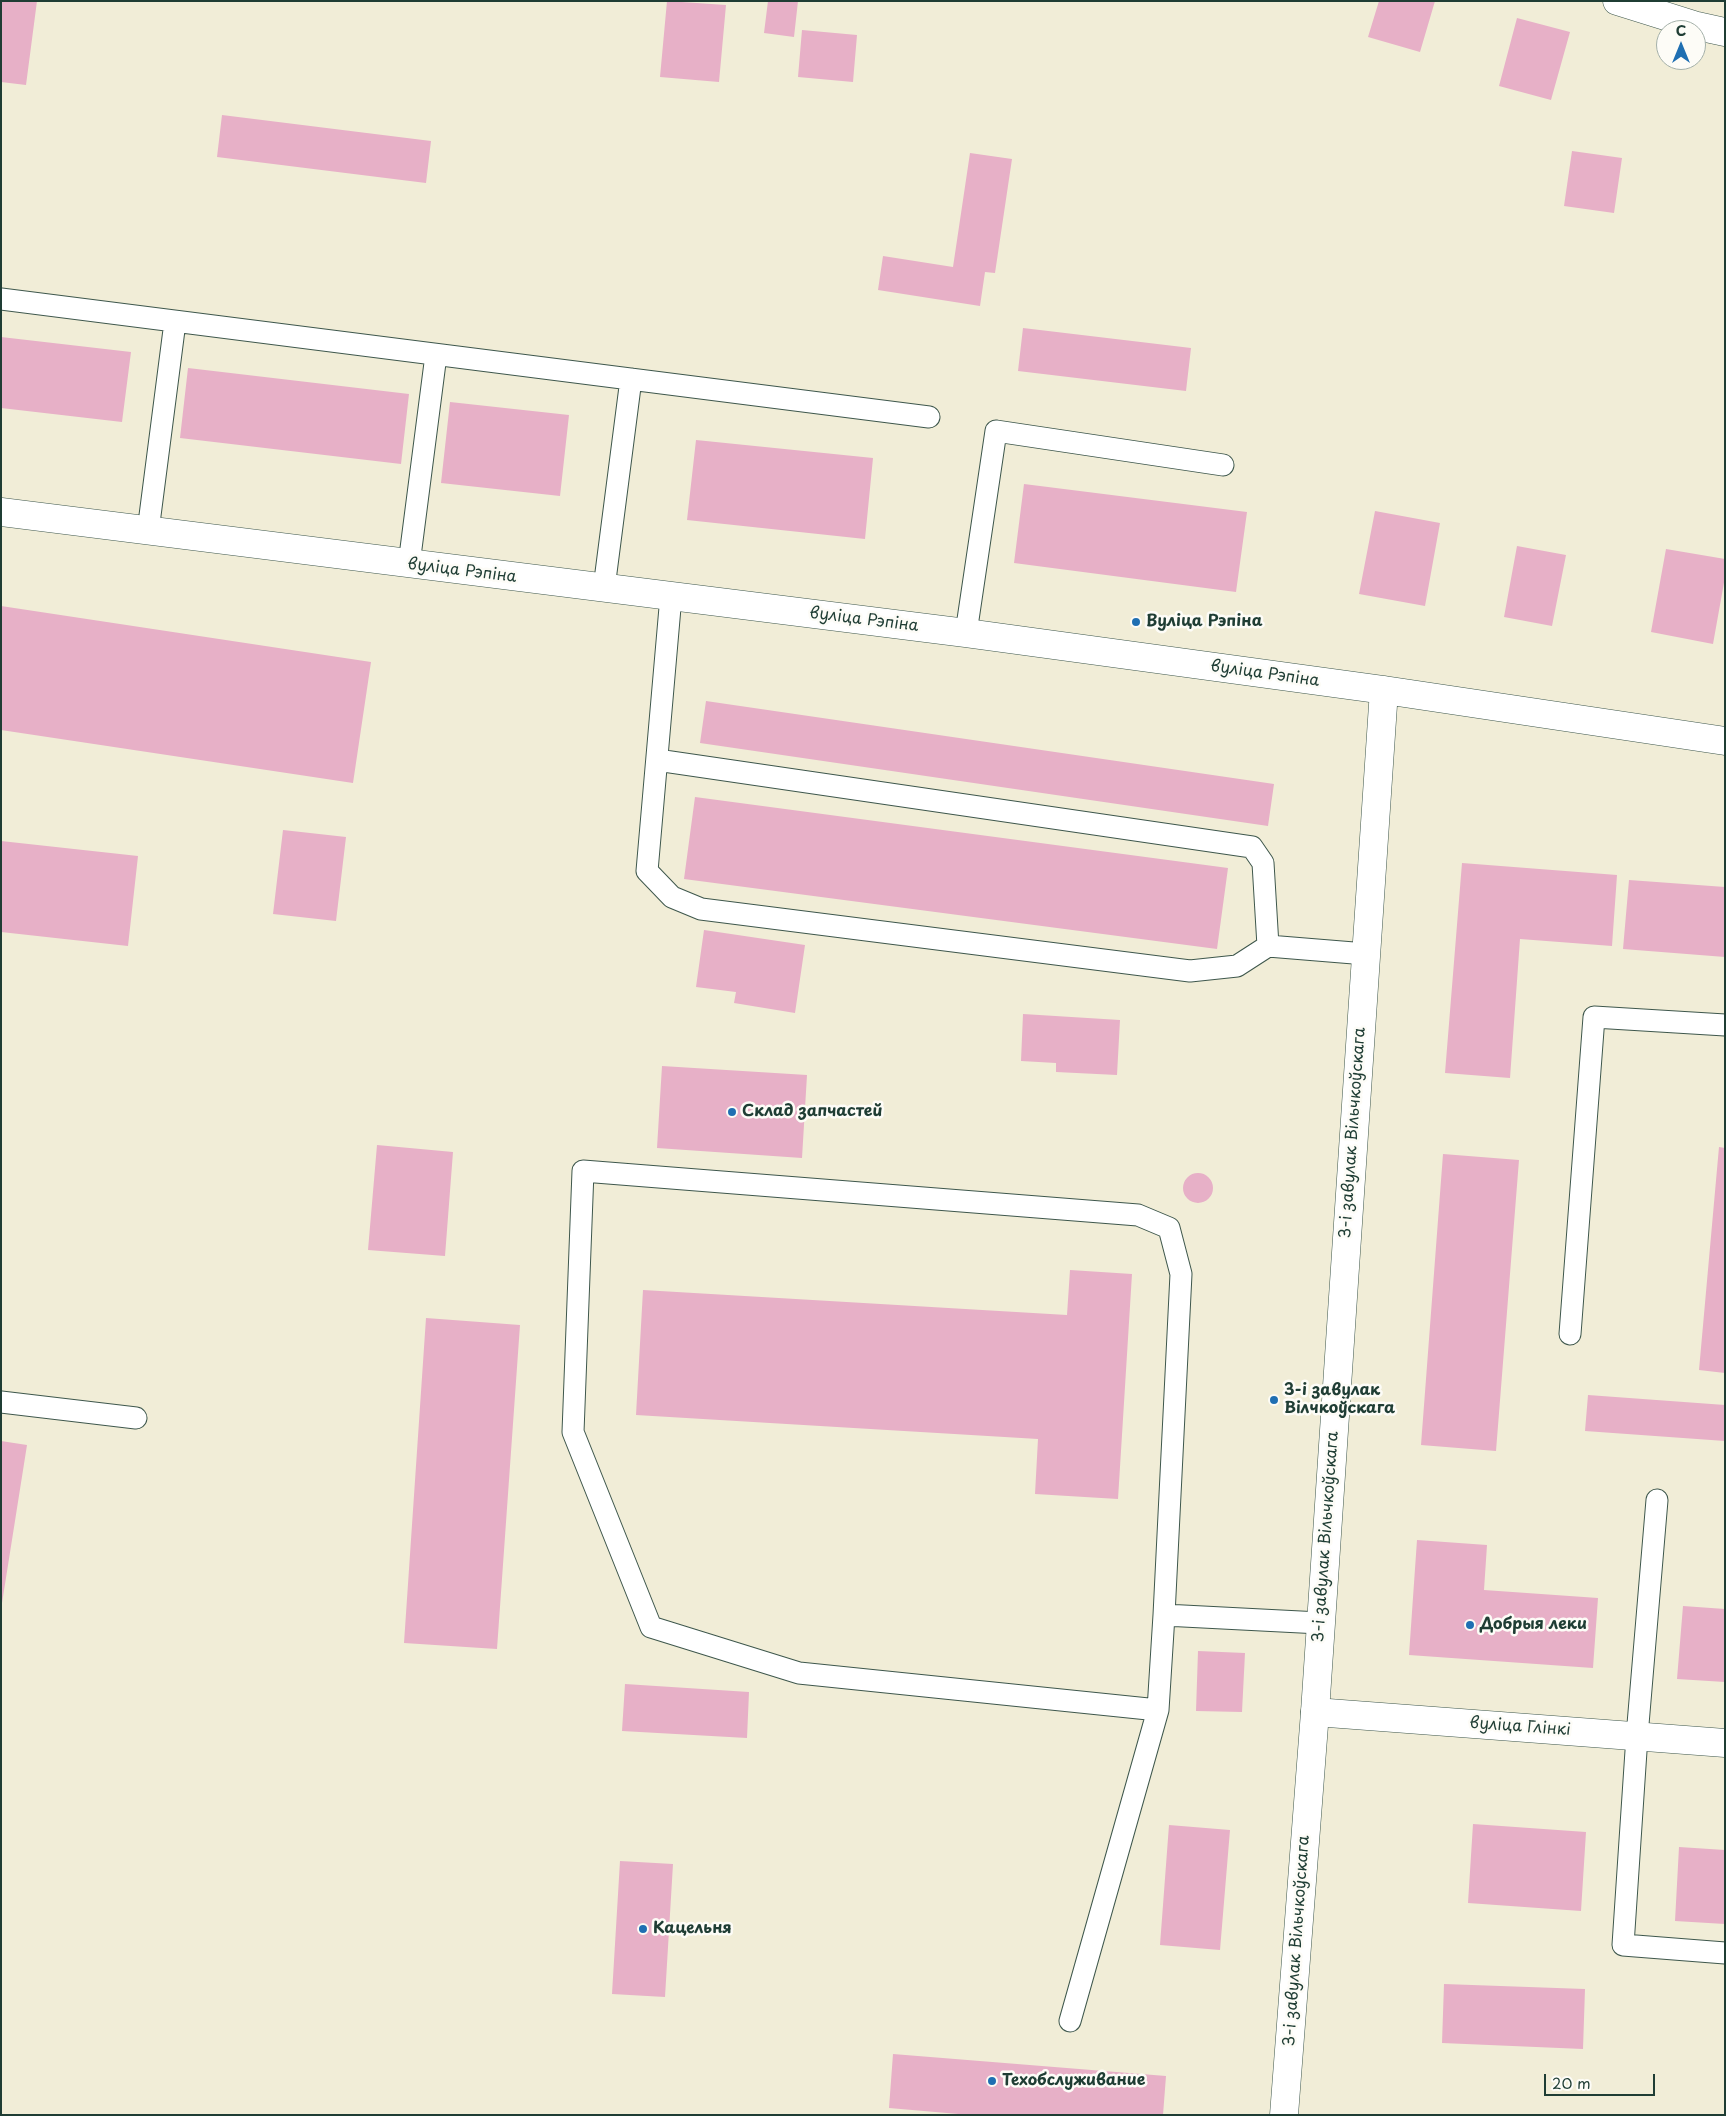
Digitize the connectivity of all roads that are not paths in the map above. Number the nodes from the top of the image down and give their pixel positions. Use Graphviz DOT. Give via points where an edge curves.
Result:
graph roads {
  1 [pos="1617,1"];
  2 [pos="1725,32"];
  3 [pos="1,299"];
  4 [pos="175,322"];
  5 [pos="436,355"];
  6 [pos="631,379"];
  7 [pos="929,417"];
  8 [pos="1223,465"];
  9 [pos="1,512"];
  10 [pos="148,531"];
  11 [pos="409,564"];
  12 [pos="604,588"];
  13 [pos="671,596"];
  14 [pos="966,633"];
  15 [pos="1384,690"];
  16 [pos="1725,741"];
  17 [pos="657,760"];
  18 [pos="1268,946"];
  19 [pos="1366,954"];
  20 [pos="1725,1025"];
  21 [pos="1570,1334"];
  22 [pos="1,1402"];
  23 [pos="136,1418"];
  24 [pos="1657,1500"];
  25 [pos="1164,1615"];
  26 [pos="1320,1623"];
  27 [pos="1158,1710"];
  28 [pos="1315,1712"];
  29 [pos="1637,1736"];
  30 [pos="1725,1743"];
  31 [pos="1725,1953"];
  32 [pos="1070,2021"];
  33 [pos="1284,2115"];
  1 -- 2 [label="street"];
  3 -- 4 [label="lane"];
  4 -- 5 [label="lane"];
  4 -- 10 [label="lane"];
  5 -- 6 [label="lane"];
  5 -- 11 [label="lane"];
  6 -- 7 [label="lane"];
  6 -- 12 [label="lane"];
  8 -- 14 [label="lane" via="996,432"];
  9 -- 10 [label="street, вуліца Рэпіна"];
  10 -- 11 [label="street, вуліца Рэпіна"];
  11 -- 12 [label="street, вуліца Рэпіна"];
  12 -- 13 [label="street, вуліца Рэпіна"];
  13 -- 14 [label="street, вуліца Рэпіна"];
  13 -- 17 [label="lane"];
  14 -- 15 [label="street, вуліца Рэпіна"];
  15 -- 16 [label="street, вуліца Рэпіна"];
  15 -- 19 [label="street, 3-і завулак Вільчкоўскага"];
  17 -- 18 [label="lane" via="1252,847 1263,862"];
  17 -- 18 [label="lane" via="647,871 672,897 701,909 1190,971 1237,966"];
  18 -- 19 [label="lane"];
  19 -- 26 [label="street, 3-і завулак Вільчкоўскага"];
  20 -- 21 [label="lane" via="1594,1017"];
  22 -- 23 [label="lane"];
  24 -- 29 [label="lane"];
  25 -- 26 [label="lane"];
  25 -- 27 [label="lane"];
  25 -- 27 [label="lane" via="1182,1274 1169,1228 1138,1215 583,1171 573,1432 651,1627 799,1673"];
  26 -- 28 [label="street, 3-і завулак Вільчкоўскага"];
  27 -- 32 [label="lane"];
  28 -- 29 [label="street, вуліца Глінкі"];
  28 -- 33 [label="street, 3-і завулак Вільчкоўскага"];
  29 -- 30 [label="street, вуліца Глінкі"];
  29 -- 31 [label="lane" via="1623,1945"];
}
